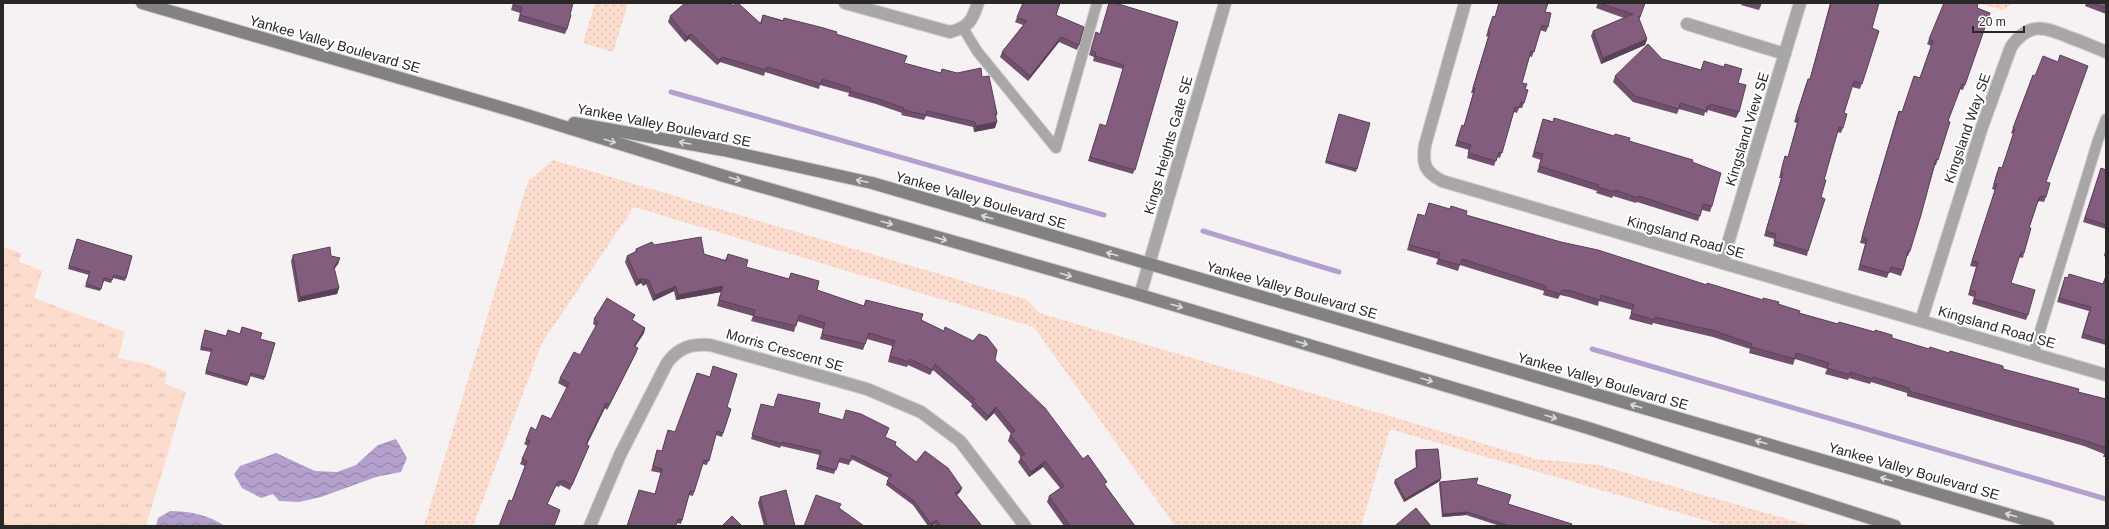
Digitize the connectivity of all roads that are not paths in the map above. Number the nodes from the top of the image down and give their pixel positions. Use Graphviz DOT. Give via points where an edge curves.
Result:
graph roads {
  1 [pos="142,3"];
  2 [pos="845,3"];
  3 [pos="978,3"];
  4 [pos="1097,3"];
  5 [pos="1225,3"];
  6 [pos="1465,3"];
  7 [pos="1800,3"];
  8 [pos="859,5"];
  9 [pos="1687,24"];
  10 [pos="963,28"];
  11 [pos="2106,52"];
  12 [pos="1785,54"];
  13 [pos="520,113"];
  14 [pos="2106,119"];
  15 [pos="1722,263"];
  16 [pos="1149,264"];
  17 [pos="1140,295"];
  18 [pos="1921,321"];
  19 [pos="2033,354"];
  20 [pos="2106,375"];
  21 [pos="590,526"];
  22 [pos="1025,526"];
  23 [pos="1895,526"];
  24 [pos="2048,526"];
  1 -- 13 [label="street, Yankee Valley Boulevard SE"];
  2 -- 8 [label="street"];
  3 -- 10 [label="street" via="973,18"];
  4 -- 10 [label="lane" via="1056,148 973,47"];
  5 -- 16 [label="street, Kings Heights Gate SE"];
  6 -- 15 [label="street, Kingsland Road SE" via="1425,145 1423,158 1433,176 1442,181"];
  7 -- 12 [label="street, Kingsland View SE"];
  8 -- 10 [label="street" via="937,30 950,32"];
  9 -- 12 [label="street"];
  11 -- 18 [label="street, Kingsland Way SE" via="2049,29 2038,28 2027,31 2011,47 1982,127"];
  12 -- 15 [label="street, Kingsland View SE"];
  16 -- 13 [label="street, Yankee Valley Boulevard SE, one-way" via="872,183 723,150"];
  13 -- 17 [label="street, Yankee Valley Boulevard SE, one-way" via="731,178"];
  14 -- 19 [label="lane"];
  15 -- 18 [label="street, Kingsland Road SE"];
  16 -- 17 [label="street, Kings Heights Gate SE"];
  24 -- 16 [label="street, Yankee Valley Boulevard SE, one-way"];
  17 -- 23 [label="street, Yankee Valley Boulevard SE, one-way" via="1588,428"];
  18 -- 19 [label="street, Kingsland Road SE"];
  19 -- 20 [label="street, Kingsland Road SE"];
  21 -- 22 [label="street, Morris Crescent SE" via="620,455 667,363 684,347 696,344 710,344 868,389 921,412 960,441"];
}
